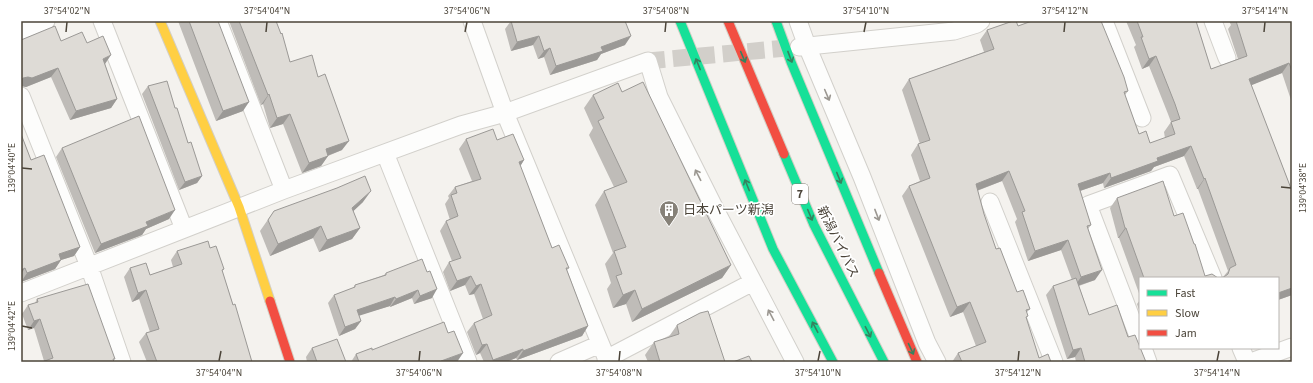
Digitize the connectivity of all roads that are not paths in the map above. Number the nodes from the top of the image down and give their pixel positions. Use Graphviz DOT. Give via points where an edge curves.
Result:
graph roads {
  1 [pos="46,21"];
  2 [pos="102,21"];
  3 [pos="160,21"];
  4 [pos="218,21"];
  5 [pos="472,21"];
  6 [pos="680,21"];
  7 [pos="728,21"];
  8 [pos="776,21"];
  9 [pos="798,21"];
  10 [pos="981,21"];
  11 [pos="1104,21"];
  12 [pos="1213,21"];
  13 [pos="21,31"];
  14 [pos="803,46"];
  15 [pos="1227,58"];
  16 [pos="21,96"];
  17 [pos="505,113"];
  18 [pos="1142,118"];
  19 [pos="385,153"];
  20 [pos="284,190"];
  21 [pos="990,202"];
  22 [pos="239,207"];
  23 [pos="184,229"];
  24 [pos="89,266"];
  25 [pos="1213,277"];
  26 [pos="753,282"];
  27 [pos="21,293"];
  28 [pos="1139,338"];
  29 [pos="1292,347"];
  30 [pos="1143,349"];
  31 [pos="1241,349"];
  32 [pos="605,355"];
  33 [pos="122,362"];
  34 [pos="290,362"];
  35 [pos="468,362"];
  36 [pos="559,362"];
  37 [pos="795,362"];
  38 [pos="833,362"];
  39 [pos="884,362"];
  40 [pos="917,362"];
  41 [pos="937,362"];
  42 [pos="1054,362"];
  43 [pos="1148,362"];
  44 [pos="1247,362"];
  45 [pos="1251,362"];
  1 -- 13 [label="street"];
  2 -- 23 [label="street"];
  3 -- 22 [label="main road"];
  4 -- 20 [label="street"];
  5 -- 17 [label="street"];
  38 -- 6 [label="main road, one-way" via="773,249"];
  7 -- 39 [label="main road, 新潟バイパス / 7, one-way" via="814,225"];
  8 -- 40 [label="main road, one-way"];
  9 -- 14 [label="street"];
  10 -- 14 [label="street" via="954,31"];
  11 -- 18 [label="street"];
  12 -- 15 [label="street"];
  14 -- 41 [label="street, one-way" via="862,177 927,343"];
  16 -- 24 [label="street"];
  17 -- 19 [label="street" via="461,125"];
  26 -- 17 [label="street, one-way" via="658,97 648,61"];
  17 -- 32 [label="street"];
  19 -- 20 [label="street"];
  19 -- 35 [label="street"];
  20 -- 22 [label="street"];
  21 -- 42 [label="street"];
  22 -- 23 [label="street"];
  22 -- 34 [label="main road"];
  23 -- 24 [label="street"];
  24 -- 27 [label="street"];
  24 -- 33 [label="street"];
  25 -- 28 [label="street" via="1170,175 1088,205"];
  26 -- 32 [label="street"];
  37 -- 26 [label="street, one-way"];
  29 -- 45 [label="street"];
  30 -- 43 [label="street"];
  31 -- 44 [label="street"];
  32 -- 36 [label="street"];
}
